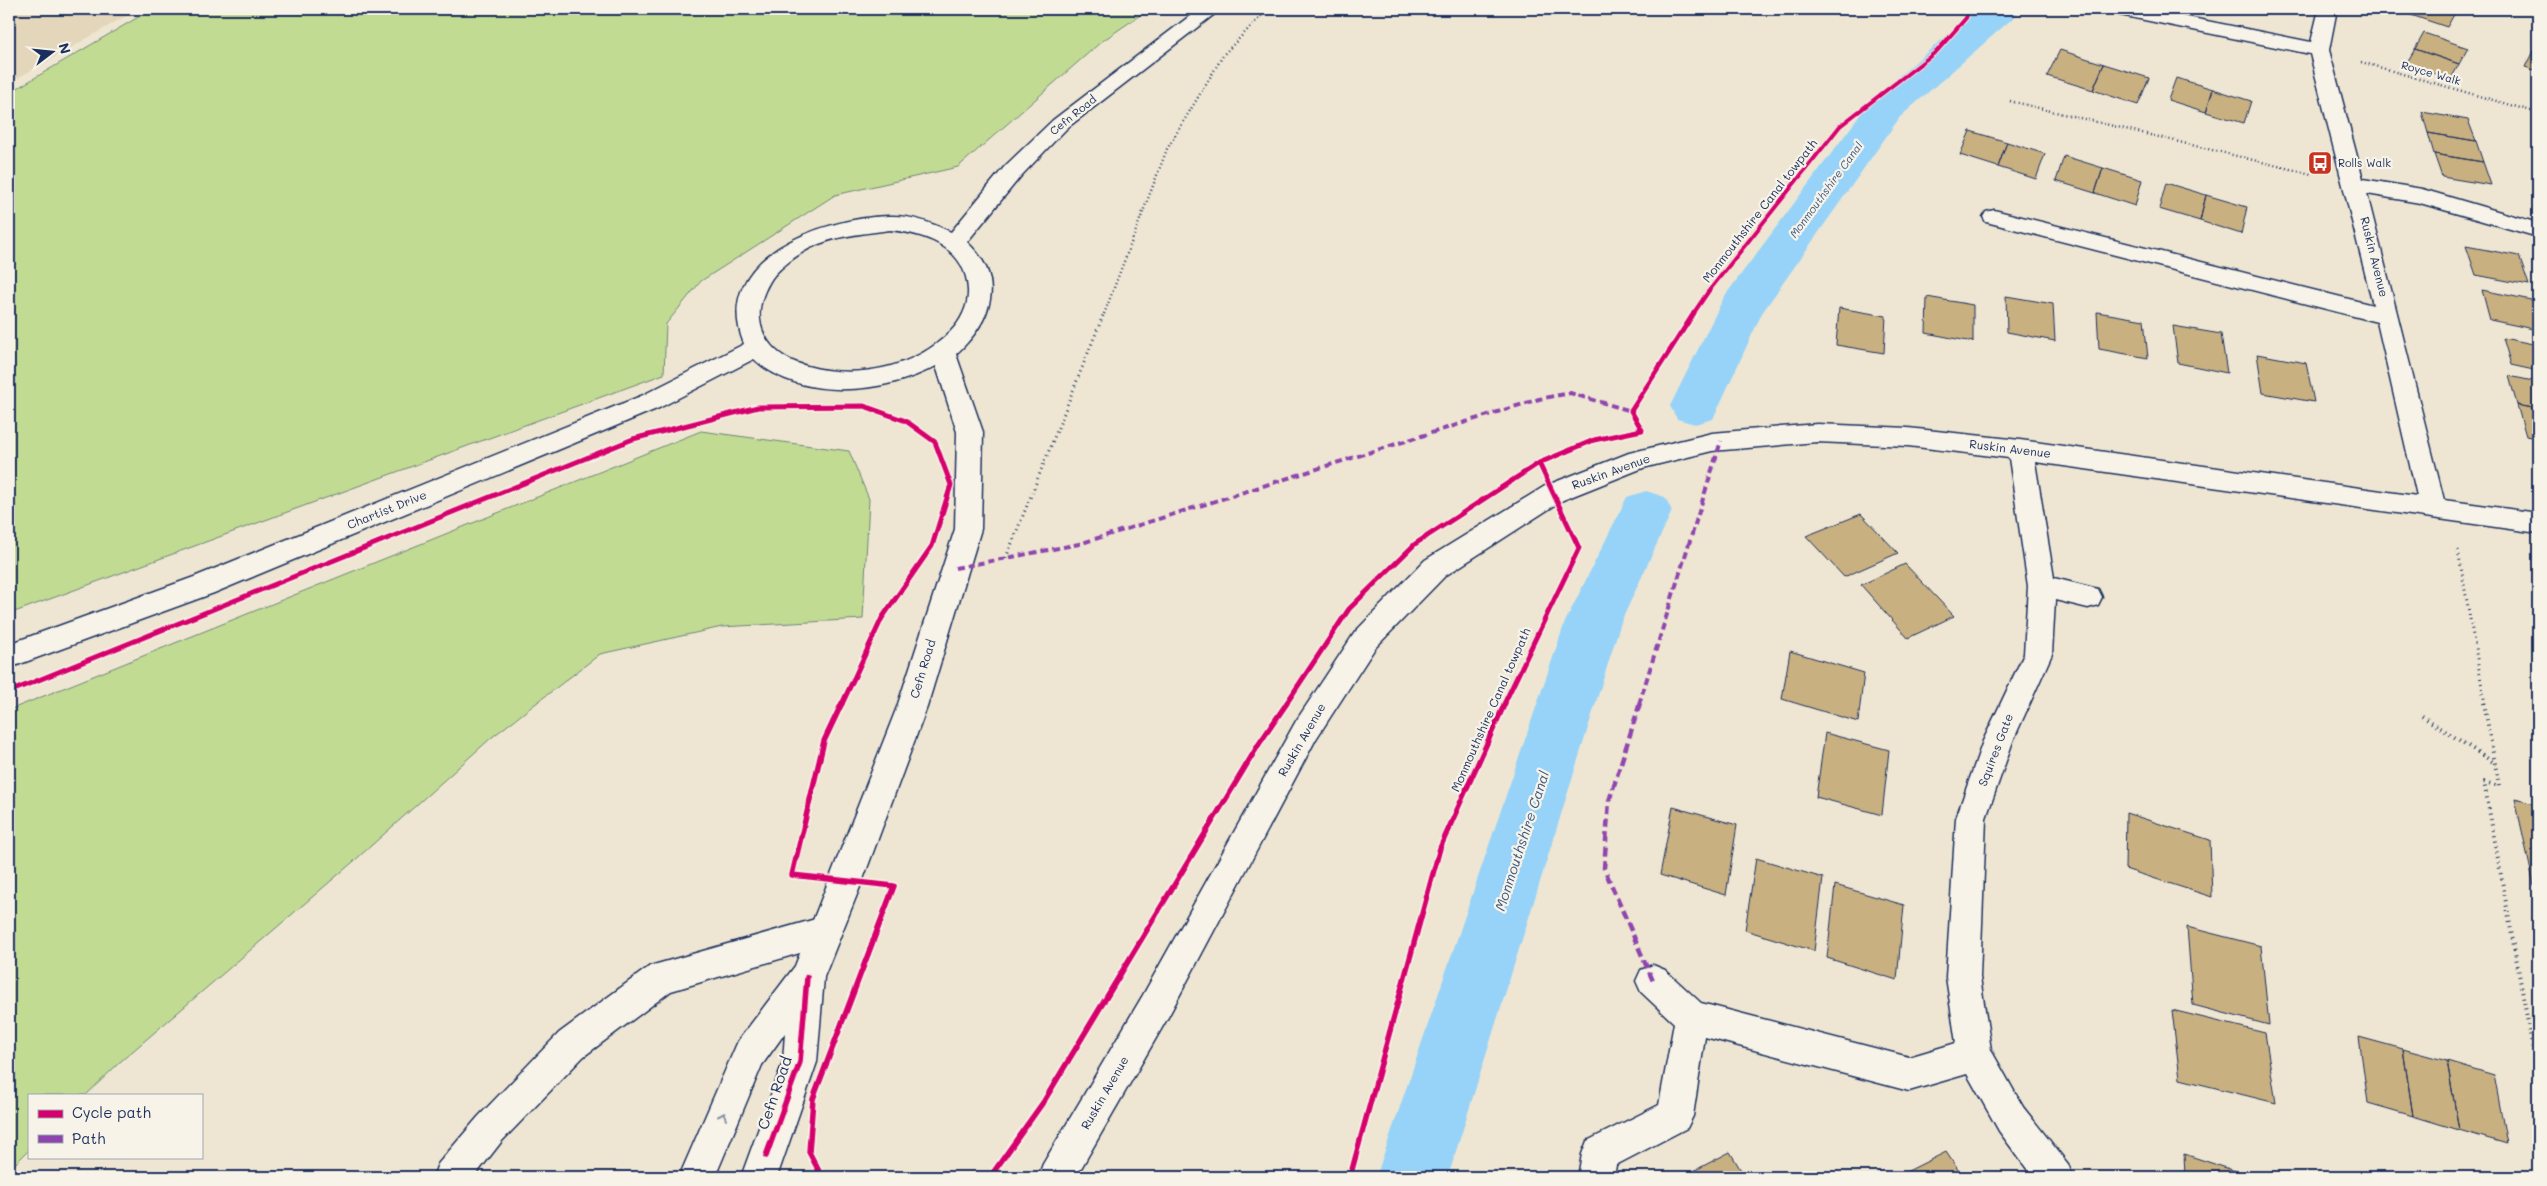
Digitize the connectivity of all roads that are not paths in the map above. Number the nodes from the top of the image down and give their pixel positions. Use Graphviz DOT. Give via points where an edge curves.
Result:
graph roads {
  1 [pos="1211,9"];
  2 [pos="2120,9"];
  3 [pos="2328,9"];
  4 [pos="2319,50"];
  5 [pos="2356,185"];
  6 [pos="1994,217"];
  7 [pos="2538,230"];
  8 [pos="955,242"];
  9 [pos="2388,317"];
  10 [pos="757,347"];
  11 [pos="943,351"];
  12 [pos="2020,450"];
  13 [pos="2442,508"];
  14 [pos="2538,523"];
  15 [pos="2042,586"];
  16 [pos="2088,597"];
  17 [pos="9,656"];
  18 [pos="826,931"];
  19 [pos="807,977"];
  20 [pos="1653,981"];
  21 [pos="1692,1017"];
  22 [pos="1975,1054"];
  23 [pos="704,1168"];
  24 [pos="767,1170"];
  25 [pos="451,1177"];
  26 [pos="1056,1177"];
  27 [pos="1596,1177"];
  28 [pos="2055,1177"];
  1 -- 8 [label="street, Cefn Road" via="1060,124 1013,172"];
  2 -- 4 [label="street"];
  3 -- 4 [label="street, Ruskin Avenue"];
  4 -- 5 [label="street, Ruskin Avenue"];
  5 -- 7 [label="street" via="2422,196"];
  5 -- 9 [label="street, Ruskin Avenue"];
  6 -- 9 [label="street"];
  8 -- 10 [label="street" via="923,228 890,223 833,230 795,247 760,278 747,317"];
  8 -- 11 [label="street" via="969,254 980,276 981,300 970,325"];
  9 -- 13 [label="street, Ruskin Avenue"];
  10 -- 11 [label="street" via="783,368 820,380 841,382 873,379 917,366"];
  10 -- 17 [label="street, Chartist Drive" via="650,402 204,585"];
  11 -- 18 [label="street, Cefn Road" via="970,432 968,529 912,706"];
  12 -- 13 [label="street, Ruskin Avenue"];
  12 -- 15 [label="street, Squires Gate"];
  12 -- 26 [label="street, Ruskin Avenue" via="1908,437 1817,433 1712,442 1638,460 1554,493 1435,568 1365,640 1306,730 1155,1007"];
  13 -- 14 [label="street, Ruskin Avenue"];
  15 -- 16 [label="street"];
  15 -- 22 [label="street, Squires Gate" via="2038,654 1998,741 1971,818 1963,978"];
  18 -- 19 [label="street, Cefn Road"];
  18 -- 25 [label="street" via="662,976 571,1045 490,1129"];
  23 -- 19 [label="street, Cefn Road, one-way" via="750,1053"];
  19 -- 24 [label="street, Cefn Road" via="800,1062"];
  20 -- 21 [label="street"];
  21 -- 22 [label="street" via="1909,1074"];
  21 -- 27 [label="street" via="1676,1116 1600,1154"];
  22 -- 28 [label="street, Squires Gate" via="2011,1119"];
}
